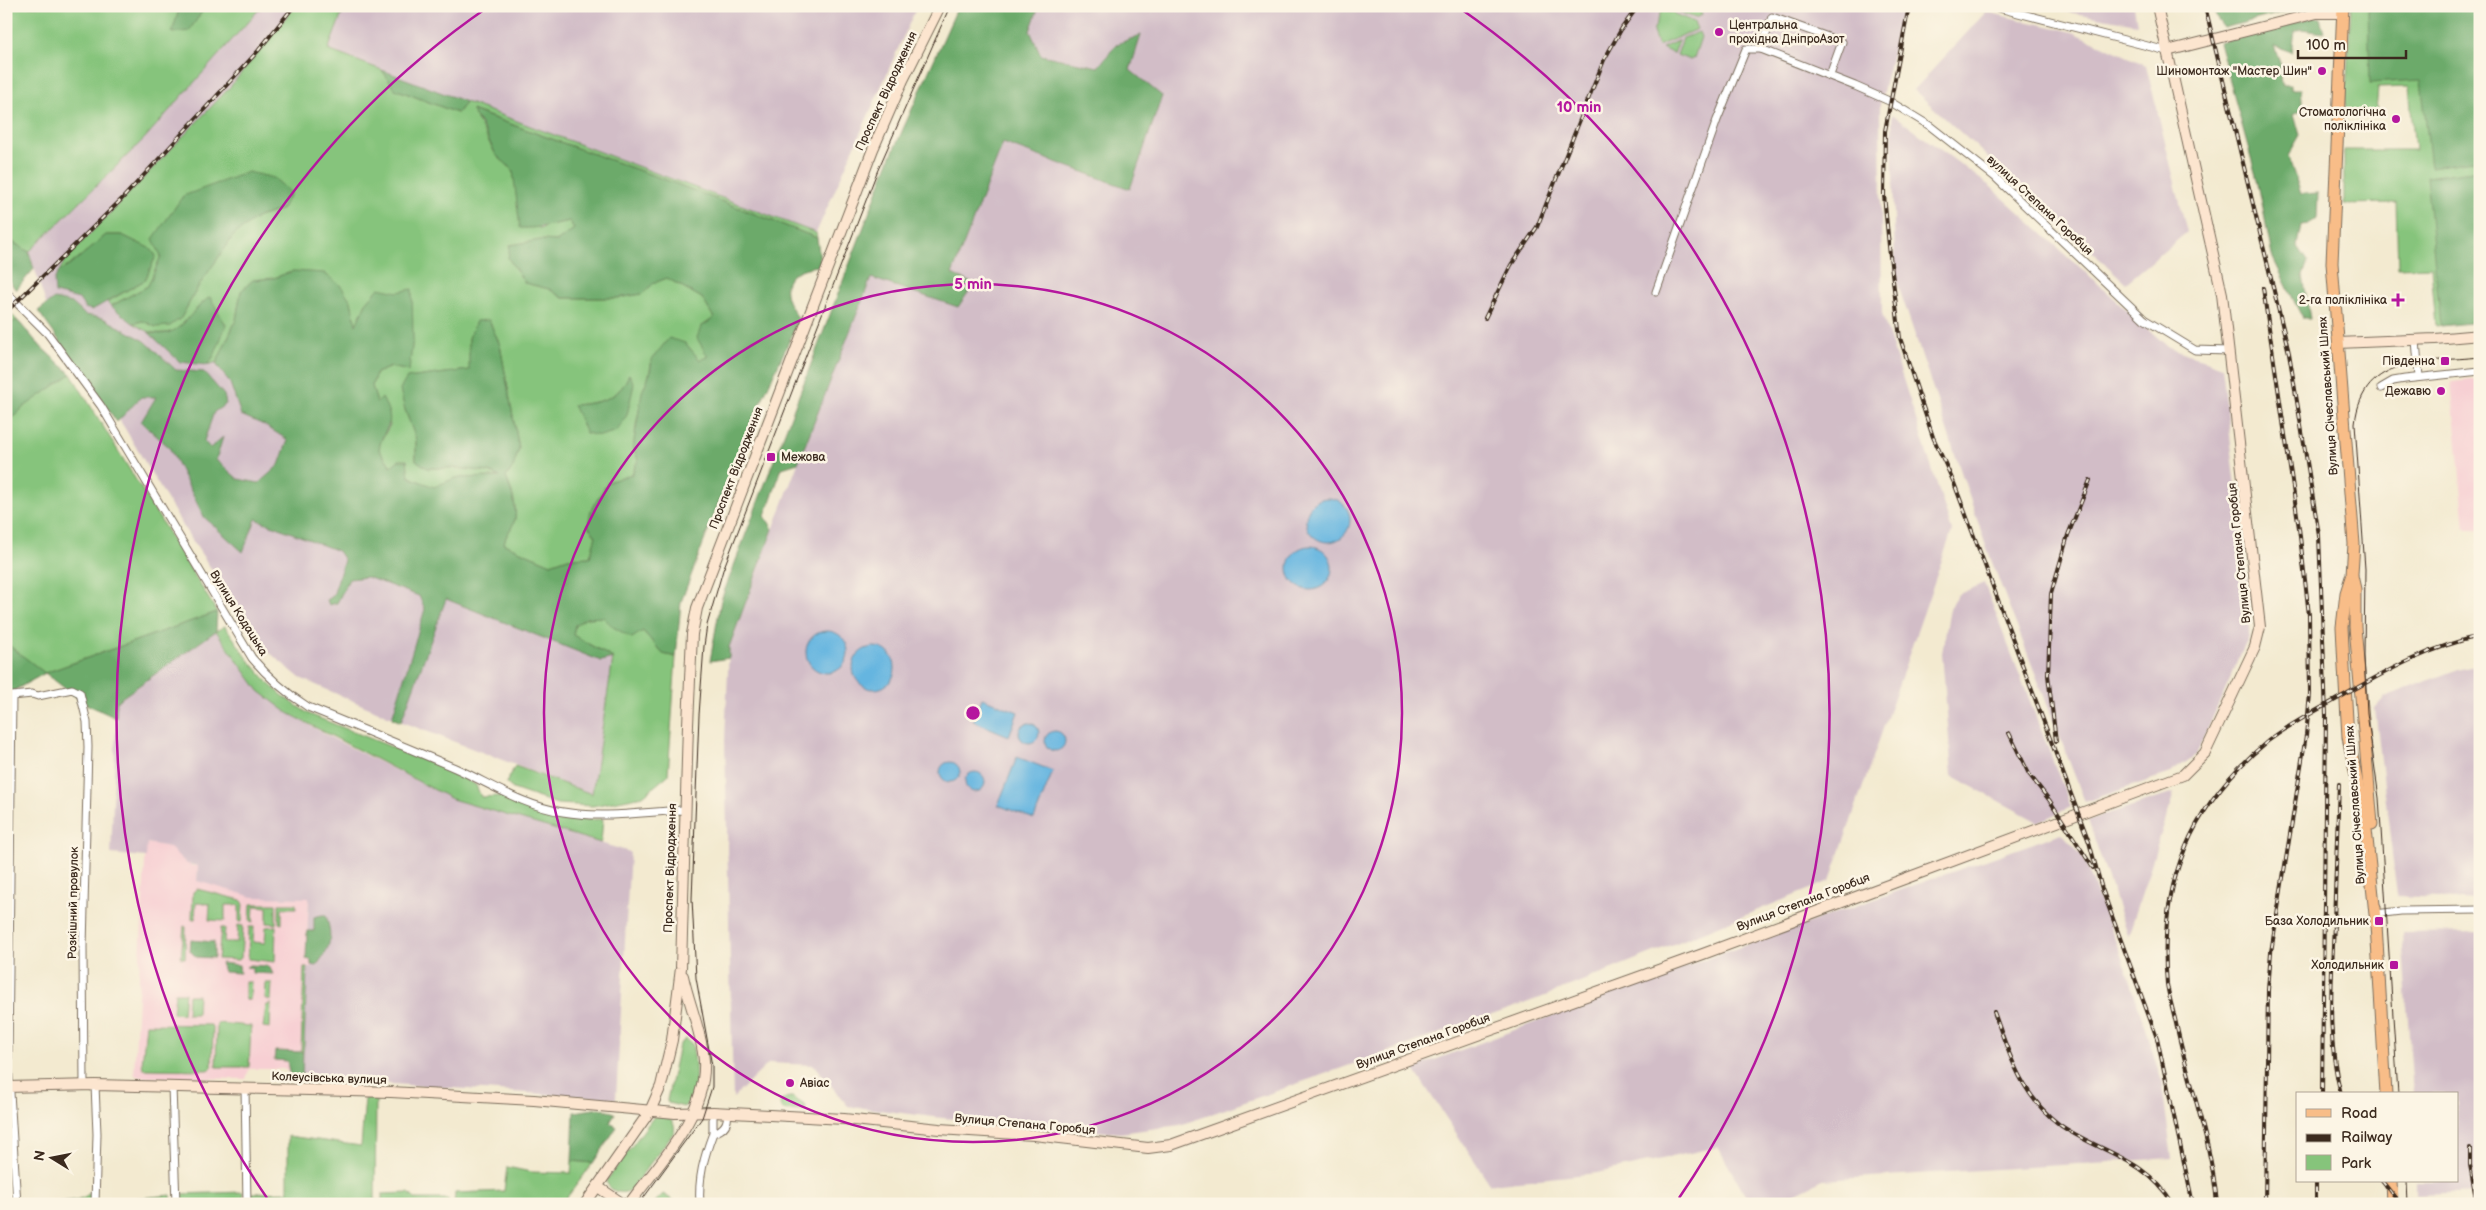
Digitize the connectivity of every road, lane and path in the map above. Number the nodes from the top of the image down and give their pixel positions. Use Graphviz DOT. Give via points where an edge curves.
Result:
graph roads {
  1 [pos="940,6"];
  2 [pos="1991,6"];
  3 [pos="2157,6"];
  4 [pos="2342,10"];
  5 [pos="1761,49"];
  6 [pos="2167,51"];
  7 [pos="1830,75"];
  8 [pos="6,292"];
  9 [pos="1656,292"];
  10 [pos="2480,335"];
  11 [pos="2416,340"];
  12 [pos="2338,343"];
  13 [pos="2229,351"];
  14 [pos="2480,371"];
  15 [pos="2419,377"];
  16 [pos="2381,388"];
  17 [pos="684,810"];
  18 [pos="8,894"];
  19 [pos="2480,910"];
  20 [pos="2375,914"];
  21 [pos="681,968"];
  22 [pos="95,1085"];
  23 [pos="84,1086"];
  24 [pos="8,1087"];
  25 [pos="172,1087"];
  26 [pos="246,1088"];
  27 [pos="2386,1092"];
  28 [pos="650,1111"];
  29 [pos="713,1112"];
  30 [pos="727,1112"];
  31 [pos="694,1113"];
  32 [pos="712,1133"];
  33 [pos="2391,1182"];
  34 [pos="598,1187"];
  35 [pos="17,1204"];
  36 [pos="95,1204"];
  37 [pos="176,1204"];
  38 [pos="247,1204"];
  39 [pos="585,1204"];
  40 [pos="623,1204"];
  41 [pos="629,1204"];
  42 [pos="700,1204"];
  43 [pos="2392,1204"];
  1 -- 17 [label="main road, Проспект Відродження" via="902,80 873,149 702,594 692,634"];
  2 -- 6 [label="street"];
  3 -- 6 [label="main road, Вулиця Степана Горобця"];
  4 -- 6 [label="main road" via="2318,13"];
  4 -- 12 [label="main road, Вулиця Січеславський Шлях" via="2332,263"];
  5 -- 7 [label="street, вулиця Степана Горобця"];
  5 -- 7 [label="street" via="1772,17 1842,42"];
  5 -- 9 [label="street" via="1746,49 1717,120"];
  6 -- 13 [label="main road, Вулиця Степана Горобця" via="2222,294"];
  7 -- 13 [label="street, вулиця Степана Горобця" via="1889,101 1956,144 2144,319 2195,350"];
  8 -- 17 [label="street, Вулиця Кодацька" via="48,334 101,406 252,658 270,680 289,695 308,707 540,807 582,815"];
  10 -- 11 [label="main road"];
  11 -- 12 [label="main road"];
  11 -- 15 [label="street"];
  12 -- 20 [label="main road, Вулиця Січеславський Шлях" via="2354,544 2355,627 2372,821"];
  13 -- 30 [label="main road, Вулиця Степана Горобця" via="2260,627 2255,647 2205,753 2183,775 1703,954 1171,1145 1148,1148 1034,1135"];
  14 -- 15 [label="street"];
  15 -- 16 [label="street" via="2393,381"];
  17 -- 21 [label="main road, Проспект Відродження"];
  18 -- 23 [label="street, Розкішний провулок" via="12,696 38,696 72,689 80,693 87,722 88,747 83,947"];
  18 -- 24 [label="street"];
  19 -- 20 [label="street"];
  20 -- 27 [label="main road, Вулиця Січеславський Шлях"];
  21 -- 28 [label="main road, Проспект Відродження" via="672,1040 661,1086"];
  21 -- 31 [label="main road, Проспект Відродження" via="704,1060 703,1084"];
  22 -- 23 [label="main road, Колеусівська вулиця"];
  22 -- 25 [label="main road, Колеусівська вулиця"];
  22 -- 36 [label="street"];
  23 -- 24 [label="main road, Колеусівська вулиця"];
  24 -- 35 [label="street"];
  25 -- 26 [label="main road, Колеусівська вулиця"];
  25 -- 37 [label="street"];
  26 -- 28 [label="main road, Колеусівська вулиця" via="534,1100"];
  26 -- 38 [label="street"];
  28 -- 31 [label="main road, Вулиця Степана Горобця"];
  28 -- 34 [label="main road, Проспект Відродження"];
  29 -- 30 [label="main road, Вулиця Степана Горобця"];
  29 -- 31 [label="main road, Вулиця Степана Горобця"];
  29 -- 32 [label="street"];
  30 -- 32 [label="street" via="724,1128"];
  31 -- 41 [label="main road, Проспект Відродження"];
  32 -- 42 [label="street" via="703,1159"];
  33 -- 43 [label="main road"];
  34 -- 39 [label="main road, Проспект Відродження"];
  34 -- 40 [label="main road"];
}
